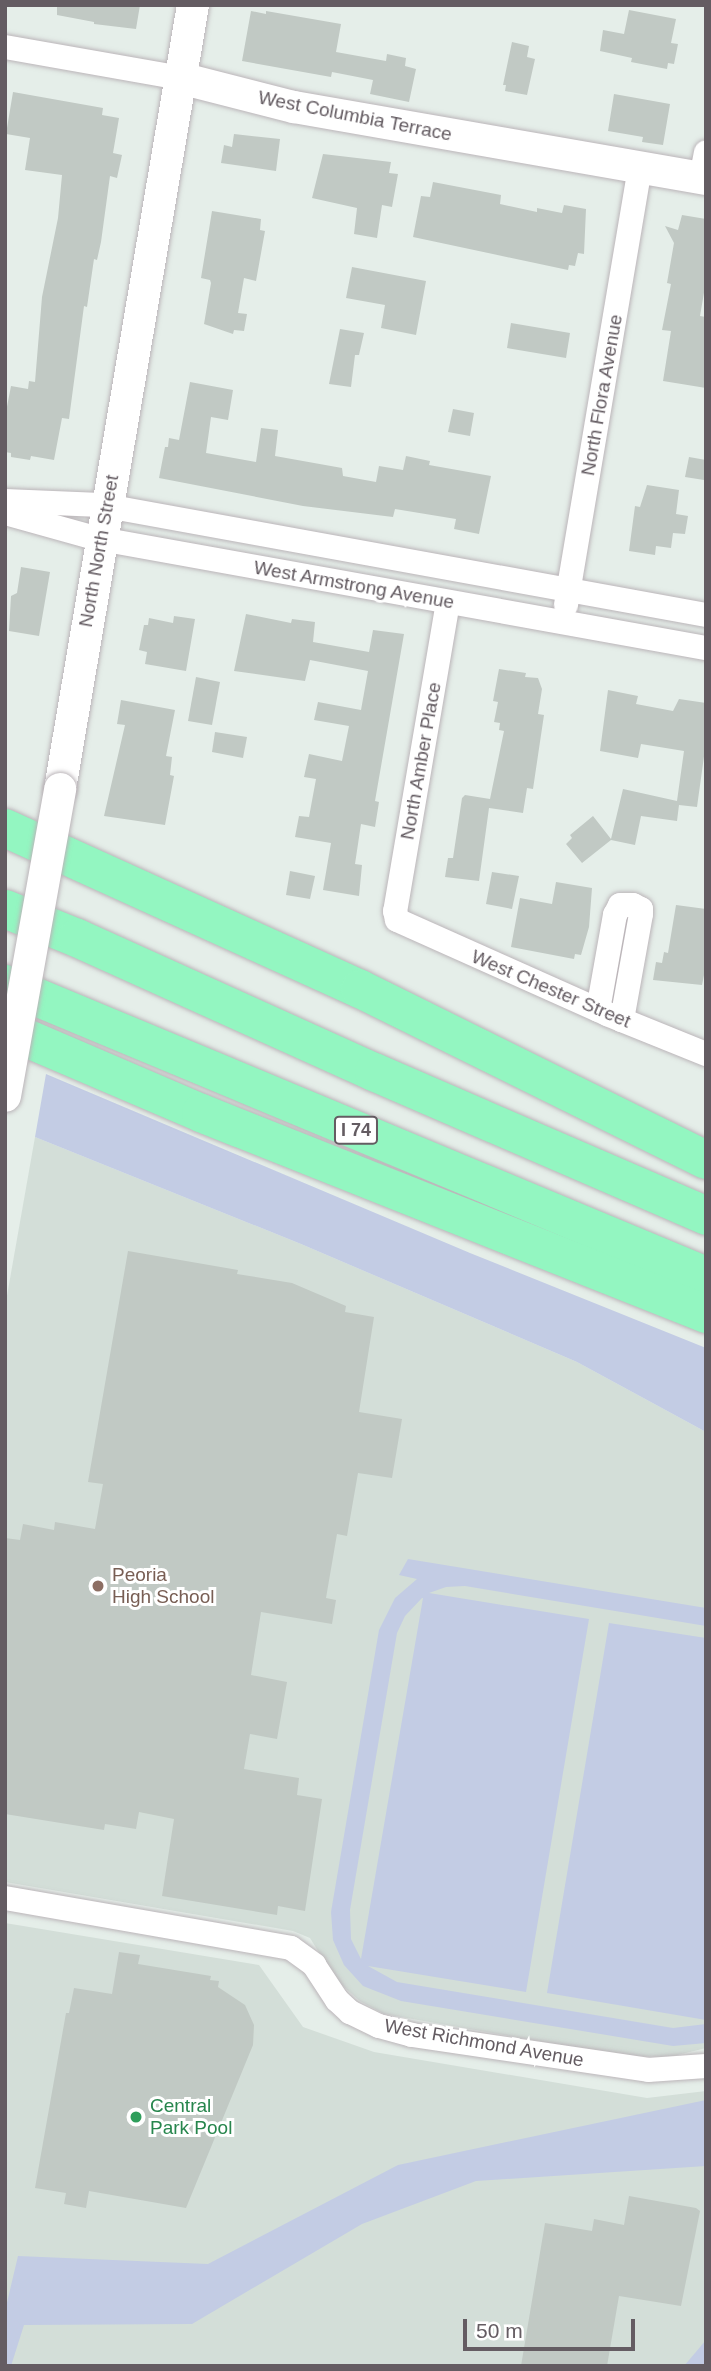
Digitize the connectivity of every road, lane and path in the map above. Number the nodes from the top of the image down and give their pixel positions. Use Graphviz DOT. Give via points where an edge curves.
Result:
graph roads {
  1 [pos="192,5"];
  2 [pos="5,47"];
  3 [pos="180,78"];
  4 [pos="640,168"];
  5 [pos="704,169"];
  6 [pos="5,501"];
  7 [pos="107,506"];
  8 [pos="5,513"];
  9 [pos="101,538"];
  10 [pos="569,590"];
  11 [pos="448,602"];
  12 [pos="706,615"];
  13 [pos="563,622"];
  14 [pos="706,648"];
  15 [pos="5,828"];
  16 [pos="5,898"];
  17 [pos="5,909"];
  18 [pos="397,920"];
  19 [pos="77,938"];
  20 [pos="5,984"];
  21 [pos="598,1010"];
  22 [pos="622,1020"];
  23 [pos="5,1029"];
  24 [pos="706,1054"];
  25 [pos="5,1096"];
  26 [pos="706,1160"];
  27 [pos="706,1216"];
  28 [pos="706,1276"];
  29 [pos="706,1314"];
  30 [pos="5,1898"];
  31 [pos="706,2066"];
  1 -- 3 [label="street, North North Street"];
  2 -- 3 [label="street, West Columbia Terrace"];
  3 -- 4 [label="street, West Columbia Terrace" via="294,107"];
  3 -- 7 [label="street, North North Street"];
  4 -- 5 [label="street, West Columbia Terrace"];
  4 -- 10 [label="street, North Flora Avenue"];
  6 -- 7 [label="street, West Armstrong Avenue"];
  7 -- 9 [label="street, North North Street"];
  7 -- 10 [label="street, West Armstrong Avenue"];
  8 -- 9 [label="street, West Armstrong Avenue"];
  9 -- 11 [label="street, West Armstrong Avenue"];
  9 -- 25 [label="street, North North Street, bridge"];
  10 -- 12 [label="street, West Armstrong Avenue"];
  10 -- 13 [label="street, North Flora Avenue"];
  11 -- 13 [label="street, West Armstrong Avenue"];
  11 -- 18 [label="street, North Amber Place"];
  13 -- 14 [label="street, West Armstrong Avenue"];
  15 -- 26 [label="highway" via="360,989"];
  16 -- 19 [label="highway"];
  17 -- 19 [label="highway"];
  18 -- 21 [label="street, West Chester Street"];
  19 -- 27 [label="highway"];
  20 -- 28 [label="highway, I 74"];
  21 -- 22 [label="street, West Chester Street"];
  21 -- 22 [label="street" via="615,915 620,905 633,905 641,914"];
  22 -- 24 [label="street, West Chester Street"];
  23 -- 29 [label="highway" via="201,1113"];
  30 -- 31 [label="street, West Richmond Avenue" via="291,1948 314,1965 350,2012 412,2035 648,2070"];
}
